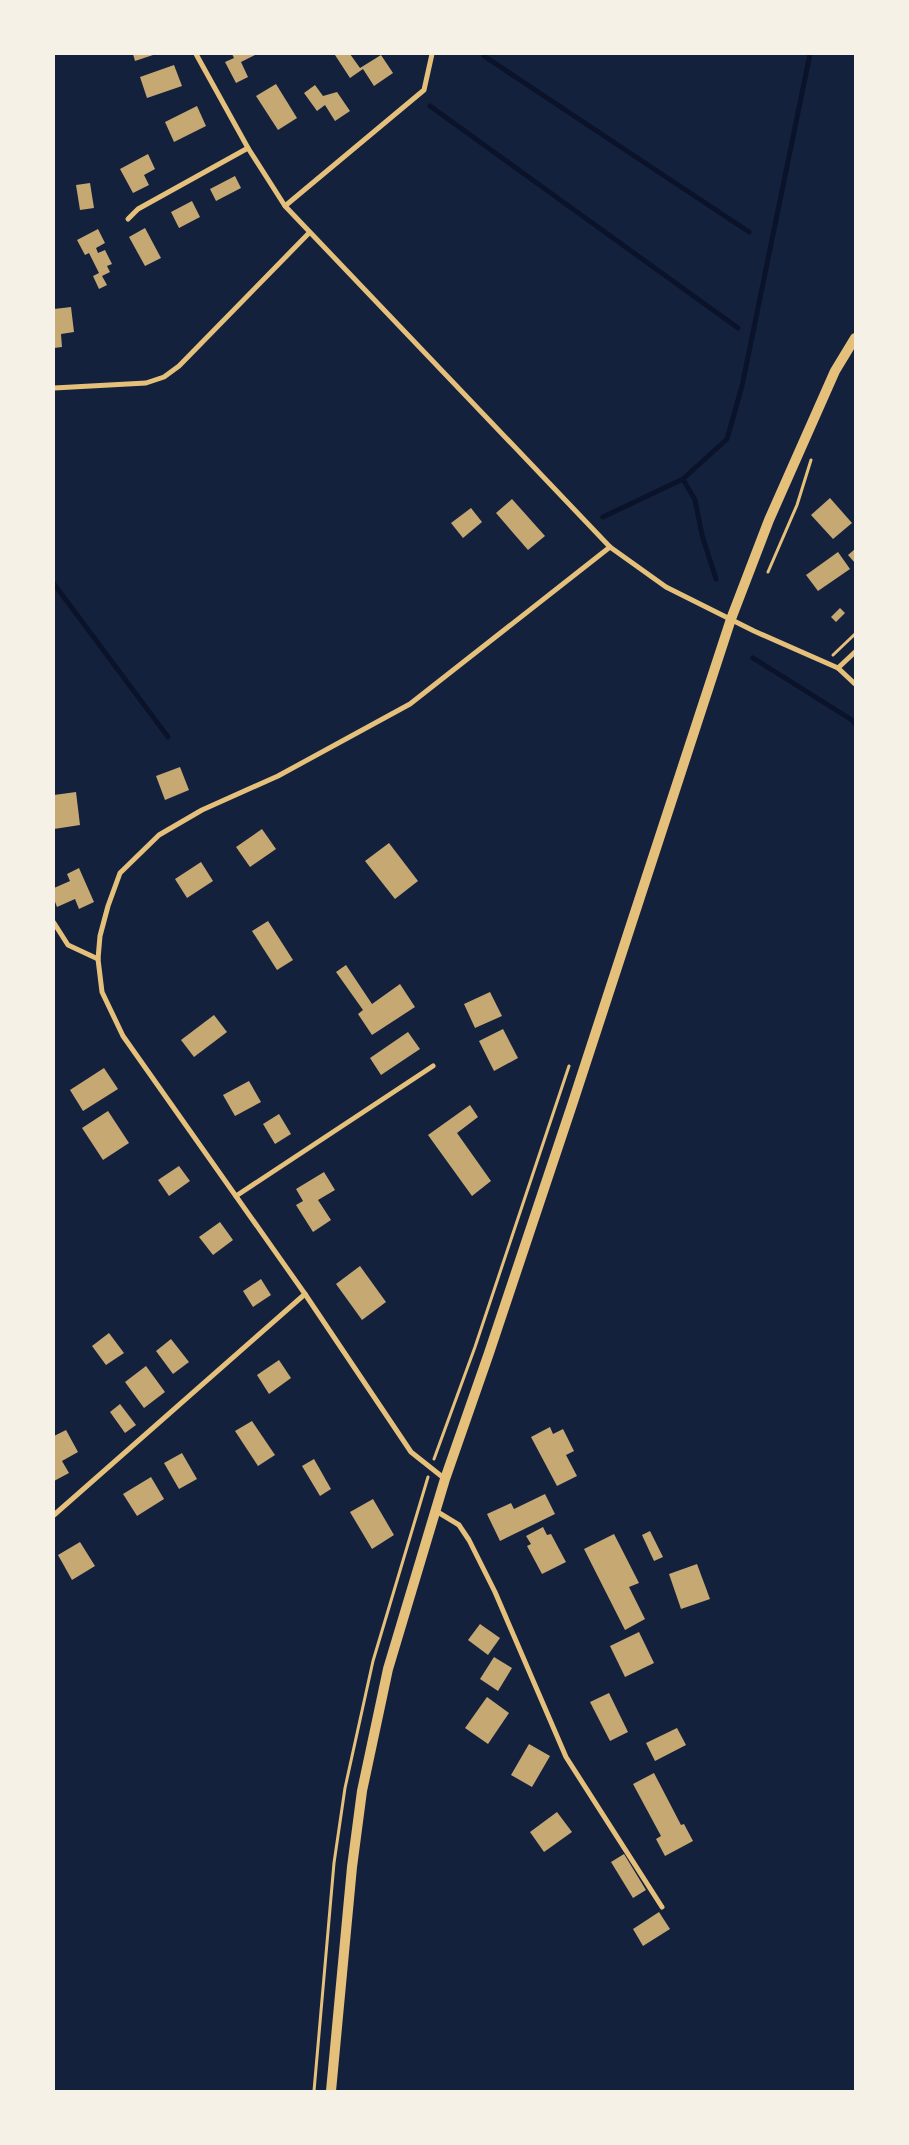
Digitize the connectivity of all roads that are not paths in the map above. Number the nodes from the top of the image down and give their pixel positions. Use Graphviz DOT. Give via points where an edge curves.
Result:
graph roads {
  1 [pos="196,54"];
  2 [pos="432,54"];
  3 [pos="248,148"];
  4 [pos="285,206"];
  5 [pos="128,219"];
  6 [pos="309,233"];
  7 [pos="855,338"];
  8 [pos="54,388"];
  9 [pos="610,547"];
  10 [pos="731,619"];
  11 [pos="855,652"];
  12 [pos="838,668"];
  13 [pos="855,684"];
  14 [pos="54,923"];
  15 [pos="98,959"];
  16 [pos="433,1066"];
  17 [pos="236,1196"];
  18 [pos="305,1294"];
  19 [pos="445,1479"];
  20 [pos="435,1510"];
  21 [pos="54,1516"];
  22 [pos="662,1907"];
  23 [pos="331,2091"];
  1 -- 3 [label="street"];
  2 -- 4 [label="street" via="424,90"];
  3 -- 4 [label="street"];
  3 -- 5 [label="street" via="138,209"];
  4 -- 6 [label="street"];
  6 -- 8 [label="street" via="179,366 164,377 146,383"];
  6 -- 9 [label="street"];
  7 -- 10 [label="main road" via="836,371 769,520"];
  9 -- 10 [label="street" via="666,587"];
  9 -- 15 [label="street" via="410,704 278,776 202,810 159,835 120,873 102,928"];
  10 -- 12 [label="street"];
  10 -- 19 [label="main road"];
  11 -- 12 [label="street"];
  12 -- 13 [label="street"];
  14 -- 15 [label="street" via="68,944"];
  15 -- 17 [label="street" via="102,992 123,1036"];
  16 -- 17 [label="street"];
  17 -- 18 [label="street"];
  18 -- 19 [label="street" via="411,1452"];
  18 -- 21 [label="street"];
  19 -- 20 [label="main road"];
  20 -- 22 [label="street" via="459,1526 469,1540 495,1592 566,1758"];
  20 -- 23 [label="main road" via="388,1669 362,1791"];
}
